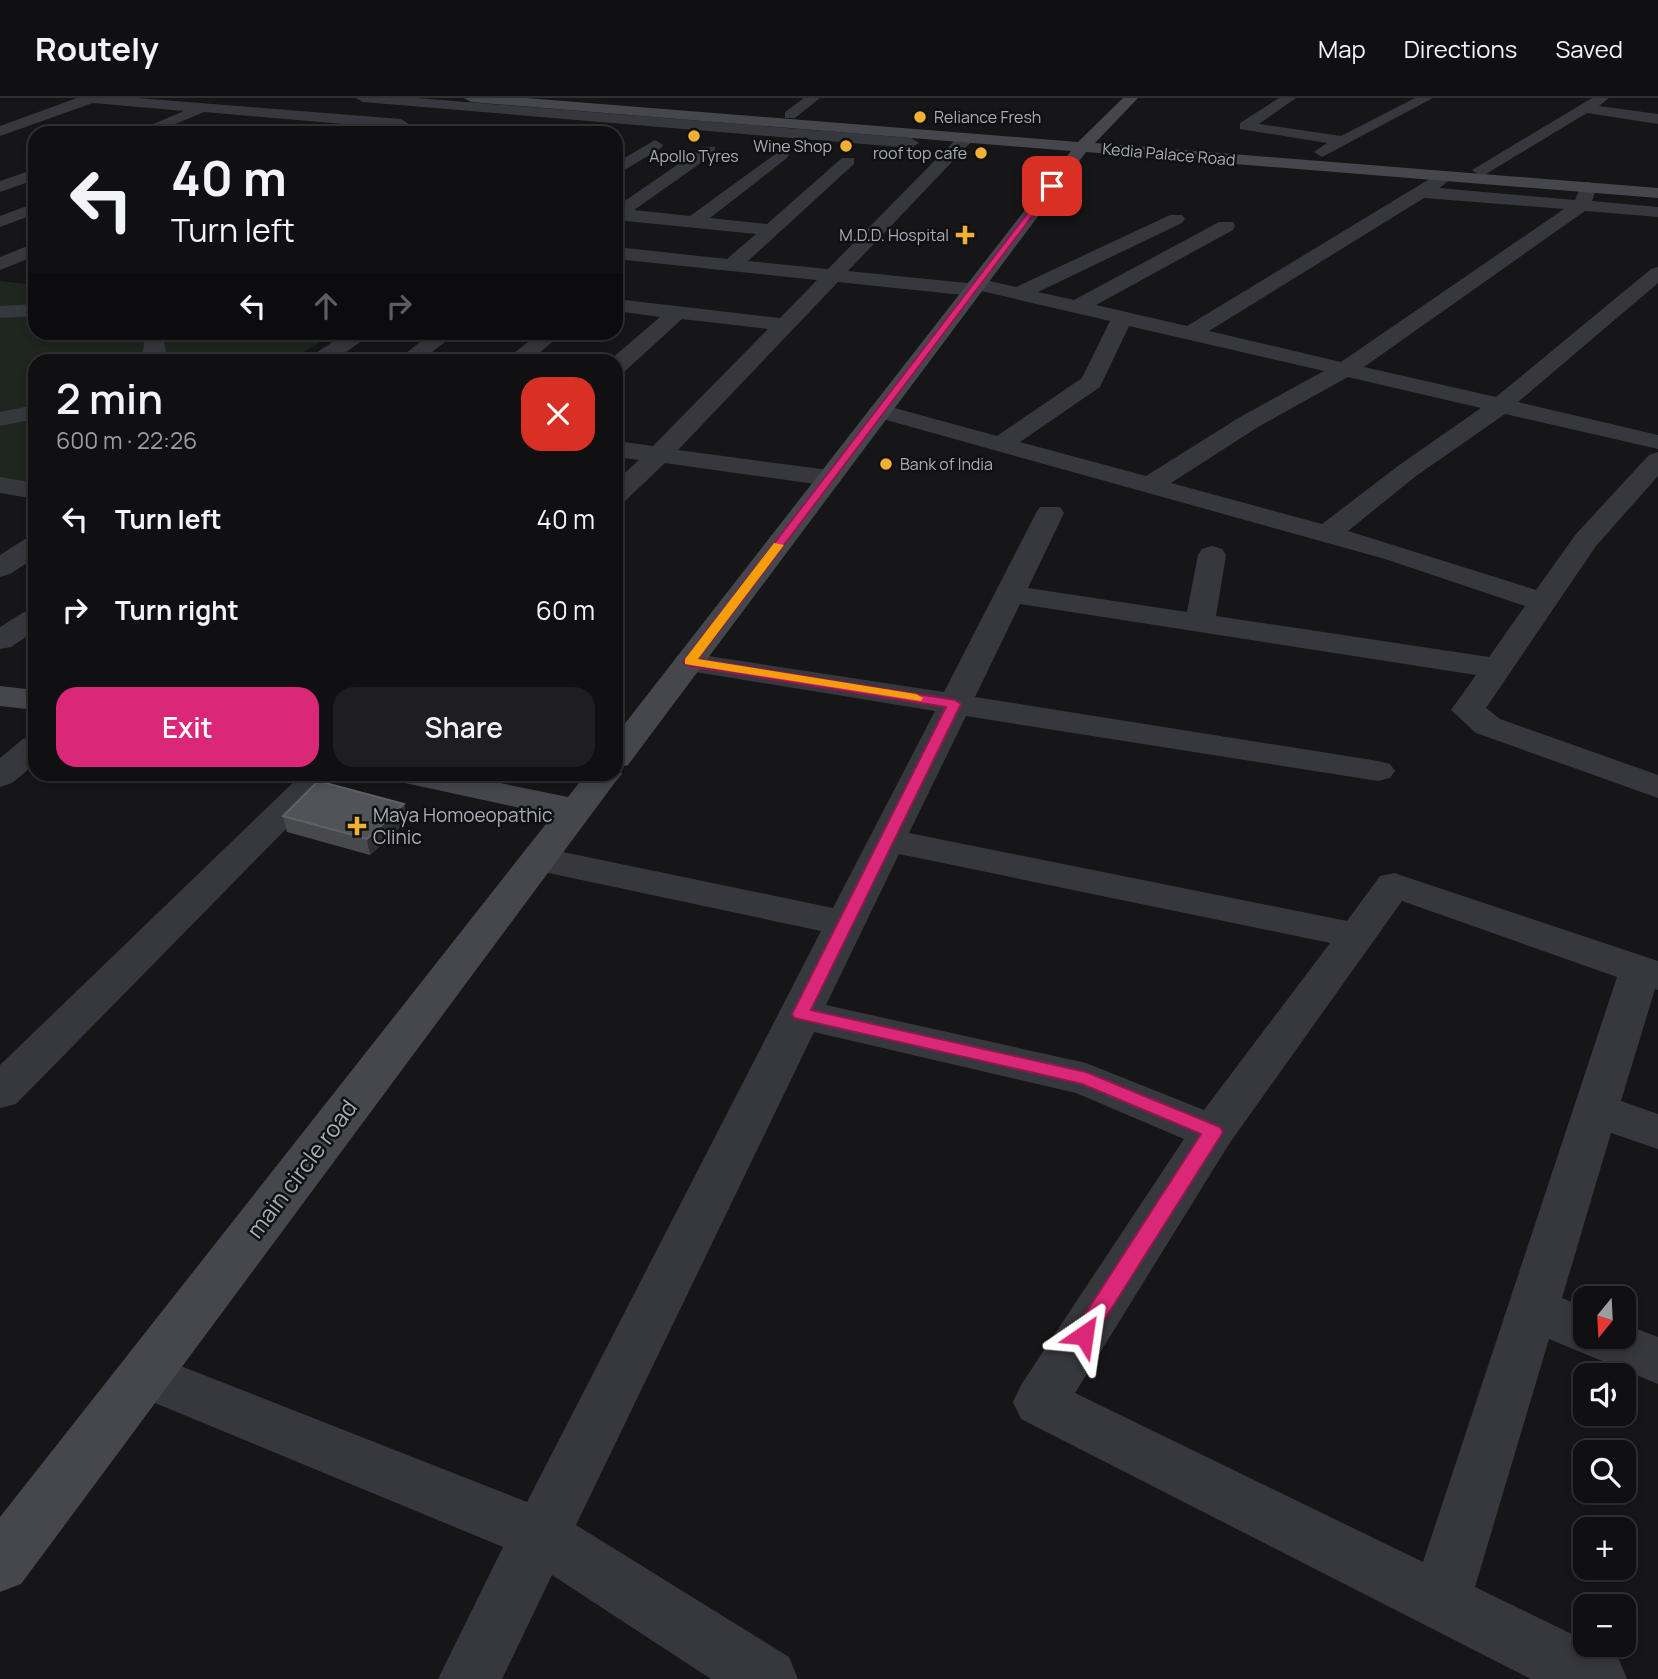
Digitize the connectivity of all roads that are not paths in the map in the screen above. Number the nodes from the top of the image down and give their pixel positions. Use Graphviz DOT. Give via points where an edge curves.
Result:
graph roads {
  1 [pos="84,98"];
  2 [pos="170,98"];
  3 [pos="365,98"];
  4 [pos="471,98"];
  5 [pos="579,98"];
  6 [pos="813,98"];
  7 [pos="1131,98"];
  8 [pos="1289,98"];
  9 [pos="1426,98"];
  10 [pos="1602,98"];
  11 [pos="91,99"];
  12 [pos="206,102"];
  13 [pos="485,102"];
  14 [pos="148,103"];
  15 [pos="324,103"];
  16 [pos="1585,108"];
  17 [pos="301,109"];
  18 [pos="271,113"];
  19 [pos="113,116"];
  20 [pos="332,118"];
  21 [pos="1658,119"];
  22 [pos="796,120"];
  23 [pos="381,123"];
  24 [pos="459,123"];
  25 [pos="155,126"];
  26 [pos="234,126"];
  27 [pos="314,126"];
  28 [pos="374,126"];
  29 [pos="422,126"];
  30 [pos="606,126"];
  31 [pos="623,127"];
  32 [pos="0,131"];
  33 [pos="785,132"];
  34 [pos="966,138"];
  35 [pos="916,139"];
  36 [pos="1344,141"];
  37 [pos="629,143"];
  38 [pos="1086,143"];
  39 [pos="668,146"];
  40 [pos="709,150"];
  41 [pos="731,151"];
  42 [pos="896,157"];
  43 [pos="1312,157"];
  44 [pos="821,159"];
  45 [pos="912,166"];
  46 [pos="623,167"];
  47 [pos="936,168"];
  48 [pos="1480,170"];
  49 [pos="1447,176"];
  50 [pos="28,177"];
  51 [pos="1658,184"];
  52 [pos="0,188"];
  53 [pos="28,191"];
  54 [pos="1420,192"];
  55 [pos="1658,193"];
  56 [pos="1585,196"];
  57 [pos="623,210"];
  58 [pos="28,211"];
  59 [pos="1658,212"];
  60 [pos="623,216"];
  61 [pos="1176,219"];
  62 [pos="0,222"];
  63 [pos="694,222"];
  64 [pos="1226,226"];
  65 [pos="771,230"];
  66 [pos="28,252"];
  67 [pos="623,254"];
  68 [pos="654,257"];
  69 [pos="0,264"];
  70 [pos="732,265"];
  71 [pos="635,271"];
  72 [pos="0,274"];
  73 [pos="1658,274"];
  74 [pos="23,276"];
  75 [pos="833,276"];
  76 [pos="975,287"];
  77 [pos="1019,292"];
  78 [pos="623,306"];
  79 [pos="1079,306"];
  80 [pos="28,310"];
  81 [pos="0,312"];
  82 [pos="678,313"];
  83 [pos="1123,316"];
  84 [pos="785,325"];
  85 [pos="1193,332"];
  86 [pos="352,340"];
  87 [pos="437,340"];
  88 [pos="543,340"];
  89 [pos="330,354"];
  90 [pos="417,354"];
  91 [pos="525,354"];
  92 [pos="623,361"];
  93 [pos="1347,368"];
  94 [pos="1501,405"];
  95 [pos="880,411"];
  96 [pos="28,413"];
  97 [pos="0,419"];
  98 [pos="1658,442"];
  99 [pos="1001,444"];
  100 [pos="623,450"];
  101 [pos="659,455"];
  102 [pos="1658,460"];
  103 [pos="830,478"];
  104 [pos="1149,486"];
  105 [pos="2,487"];
  106 [pos="623,488"];
  107 [pos="28,490"];
  108 [pos="1051,513"];
  109 [pos="1326,535"];
  110 [pos="28,550"];
  111 [pos="1212,555"];
  112 [pos="0,568"];
  113 [pos="1010,594"];
  114 [pos="1543,601"];
  115 [pos="28,622"];
  116 [pos="1200,623"];
  117 [pos="0,640"];
  118 [pos="689,662"];
  119 [pos="1496,668"];
  120 [pos="0,696"];
  121 [pos="28,699"];
  122 [pos="955,704"];
  123 [pos="623,749"];
  124 [pos="28,753"];
  125 [pos="1378,771"];
  126 [pos="0,776"];
  127 [pos="315,781"];
  128 [pos="442,781"];
  129 [pos="598,781"];
  130 [pos="1658,787"];
  131 [pos="576,809"];
  132 [pos="887,840"];
  133 [pos="539,859"];
  134 [pos="846,923"];
  135 [pos="1357,936"];
  136 [pos="1649,973"];
  137 [pos="801,1014"];
  138 [pos="0,1092"];
  139 [pos="1596,1109"];
  140 [pos="1213,1132"];
  141 [pos="1658,1132"];
  142 [pos="1533,1309"];
  143 [pos="1573,1326"];
  144 [pos="1629,1349"];
  145 [pos="1658,1361"];
  146 [pos="145,1375"];
  147 [pos="541,1535"];
  148 [pos="0,1564"];
  149 [pos="1440,1602"];
  150 [pos="469,1679"];
  151 [pos="767,1679"];
  152 [pos="1596,1679"];
  1 -- 11 [label="street"];
  2 -- 12 [label="street"];
  3 -- 13 [label="street"];
  4 -- 13 [label="street, Kedia Palace Road"];
  5 -- 22 [label="street, Kedia Palace Road"];
  6 -- 22 [label="street"];
  7 -- 38 [label="street"];
  8 -- 36 [label="street" via="1245,126"];
  9 -- 36 [label="street"];
  10 -- 16 [label="street"];
  11 -- 14 [label="street"];
  11 -- 32 [label="street"];
  12 -- 14 [label="street"];
  12 -- 17 [label="street"];
  12 -- 18 [label="street"];
  12 -- 25 [label="street"];
  13 -- 22 [label="street, Kedia Palace Road"];
  13 -- 24 [label="street"];
  13 -- 30 [label="street"];
  14 -- 19 [label="street"];
  15 -- 17 [label="street"];
  16 -- 21 [label="street"];
  16 -- 48 [label="street"];
  17 -- 18 [label="street"];
  18 -- 20 [label="street"];
  18 -- 26 [label="street"];
  20 -- 23 [label="street"];
  20 -- 27 [label="street"];
  22 -- 33 [label="street"];
  22 -- 35 [label="street, Kedia Palace Road"];
  22 -- 38 [label="street, Kedia Palace Road"];
  23 -- 28 [label="street"];
  23 -- 29 [label="street"];
  31 -- 33 [label="street"];
  33 -- 35 [label="street"];
  33 -- 63 [label="street" via="754,150 787,156"];
  34 -- 35 [label="street, Kedia Palace Road"];
  34 -- 38 [label="street, Kedia Palace Road"];
  34 -- 47 [label="street"];
  35 -- 42 [label="street"];
  36 -- 43 [label="street"];
  37 -- 39 [label="street"];
  38 -- 43 [label="street, Kedia Palace Road"];
  38 -- 49 [label="street, Kedia Palace Road"];
  38 -- 76 [label="street"];
  39 -- 40 [label="street"];
  39 -- 46 [label="street"];
  40 -- 41 [label="street"];
  40 -- 57 [label="street"];
  43 -- 48 [label="street, Kedia Palace Road"];
  44 -- 65 [label="street" via="855,162"];
  45 -- 47 [label="street"];
  47 -- 75 [label="street"];
  48 -- 51 [label="street, Kedia Palace Road"];
  49 -- 54 [label="street"];
  49 -- 56 [label="street, Kedia Palace Road"];
  50 -- 52 [label="street"];
  52 -- 53 [label="street"];
  54 -- 56 [label="street"];
  54 -- 85 [label="street"];
  55 -- 56 [label="street, Kedia Palace Road"];
  56 -- 59 [label="street"];
  56 -- 93 [label="street"];
  58 -- 62 [label="street"];
  60 -- 63 [label="street"];
  61 -- 77 [label="street"];
  63 -- 65 [label="street"];
  64 -- 79 [label="street"];
  65 -- 70 [label="street"];
  66 -- 69 [label="street"];
  67 -- 68 [label="street"];
  68 -- 70 [label="street"];
  68 -- 71 [label="street"];
  70 -- 75 [label="street"];
  72 -- 74 [label="street"];
  73 -- 94 [label="street"];
  75 -- 76 [label="street"];
  75 -- 84 [label="street"];
  76 -- 77 [label="street"];
  76 -- 95 [label="street"];
  77 -- 79 [label="street"];
  78 -- 82 [label="street"];
  79 -- 83 [label="street"];
  80 -- 81 [label="street"];
  82 -- 84 [label="street"];
  82 -- 92 [label="street"];
  83 -- 85 [label="street"];
  83 -- 99 [label="street" via="1092,382"];
  84 -- 101 [label="street"];
  85 -- 93 [label="street"];
  86 -- 89 [label="street"];
  87 -- 90 [label="street"];
  88 -- 91 [label="street"];
  93 -- 94 [label="street"];
  93 -- 104 [label="street" via="1249,422"];
  94 -- 98 [label="street"];
  94 -- 109 [label="street"];
  95 -- 99 [label="street"];
  95 -- 103 [label="street"];
  96 -- 97 [label="street"];
  99 -- 104 [label="street"];
  100 -- 101 [label="street"];
  101 -- 103 [label="street"];
  101 -- 106 [label="street"];
  102 -- 114 [label="street" via="1586,540"];
  103 -- 118 [label="street"];
  104 -- 109 [label="street"];
  105 -- 107 [label="street"];
  108 -- 113 [label="street"];
  109 -- 114 [label="street"];
  110 -- 112 [label="street"];
  111 -- 116 [label="street"];
  113 -- 116 [label="street"];
  113 -- 122 [label="street"];
  114 -- 119 [label="street"];
  115 -- 117 [label="street"];
  116 -- 119 [label="street"];
  118 -- 122 [label="street"];
  118 -- 123 [label="street"];
  119 -- 130 [label="street" via="1468,710 1488,726"];
  120 -- 121 [label="street"];
  122 -- 125 [label="street"];
  122 -- 132 [label="street"];
  124 -- 126 [label="street"];
  127 -- 138 [label="street"];
  128 -- 131 [label="street"];
  129 -- 131 [label="street, main circle road"];
  131 -- 133 [label="street, main circle road"];
  132 -- 134 [label="street"];
  132 -- 135 [label="street"];
  133 -- 134 [label="street"];
  133 -- 146 [label="street, main circle road"];
  134 -- 137 [label="street"];
  135 -- 136 [label="street" via="1394,885"];
  135 -- 140 [label="street"];
  136 -- 139 [label="street"];
  137 -- 140 [label="street" via="1086,1079"];
  137 -- 147 [label="street"];
  139 -- 141 [label="street"];
  139 -- 142 [label="street"];
  140 -- 149 [label="street" via="1040,1402"];
  142 -- 143 [label="street"];
  142 -- 149 [label="street"];
  144 -- 145 [label="street"];
  146 -- 147 [label="street"];
  146 -- 148 [label="street, main circle road"];
  147 -- 150 [label="street"];
  147 -- 151 [label="street"];
  149 -- 152 [label="street"];
}
